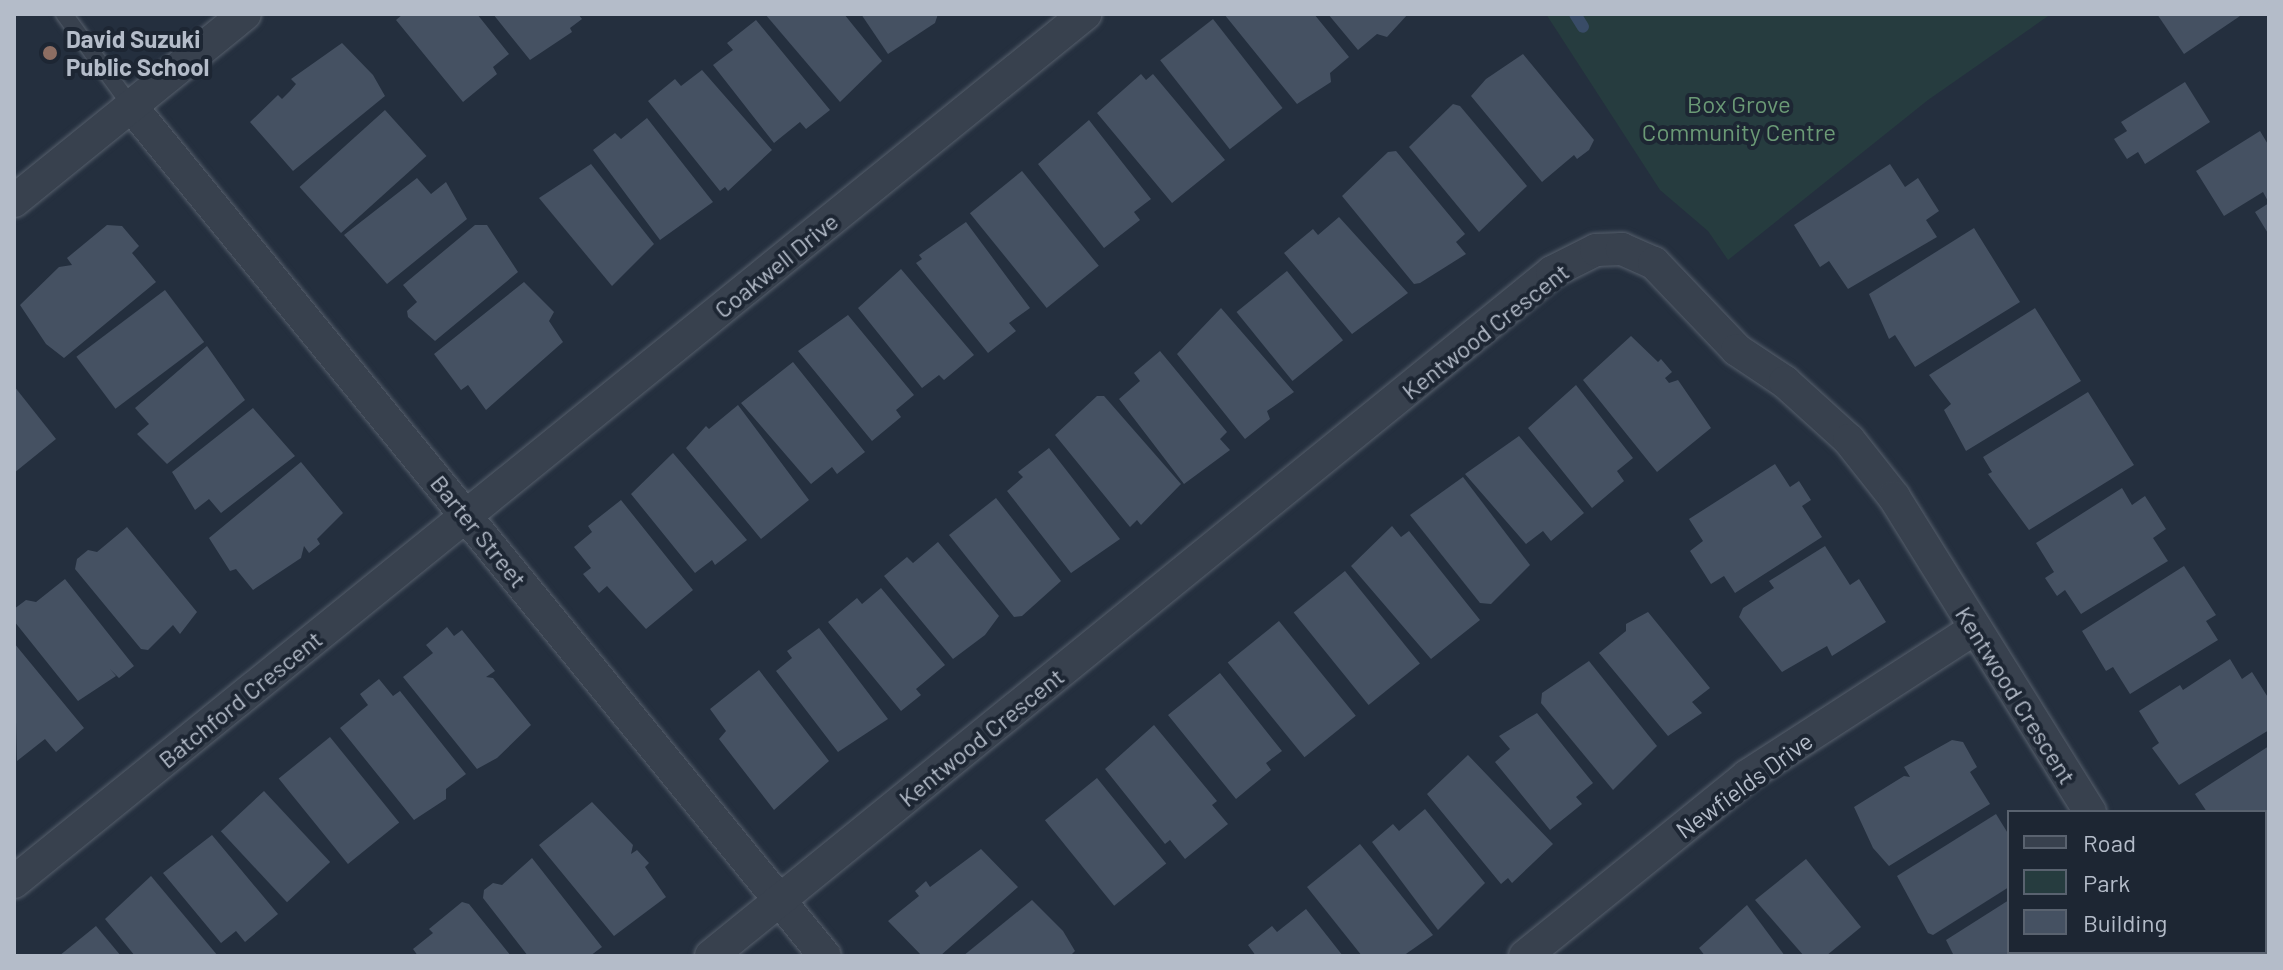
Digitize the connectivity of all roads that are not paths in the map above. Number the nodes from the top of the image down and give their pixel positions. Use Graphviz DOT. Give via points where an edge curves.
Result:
graph roads {
  1 [pos="64,14"];
  2 [pos="245,14"];
  3 [pos="1085,14"];
  4 [pos="131,106"];
  5 [pos="14,201"];
  6 [pos="467,516"];
  7 [pos="1974,629"];
  8 [pos="2089,810"];
  9 [pos="14,882"];
  10 [pos="780,900"];
  11 [pos="711,956"];
  12 [pos="825,956"];
  13 [pos="1525,956"];
  1 -- 4 [label="lane"];
  2 -- 4 [label="street"];
  3 -- 6 [label="street, Coakwell Drive"];
  4 -- 5 [label="street"];
  4 -- 6 [label="street, Barter Street"];
  6 -- 9 [label="street, Batchford Crescent"];
  6 -- 10 [label="street, Barter Street"];
  7 -- 8 [label="street, Kentwood Crescent"];
  7 -- 10 [label="street, Kentwood Crescent" via="1894,497 1849,440 1719,333 1654,263 1622,249 1596,250 1552,272"];
  7 -- 13 [label="street, Newfields Drive" via="1747,776"];
  10 -- 11 [label="street"];
  10 -- 12 [label="street, Barter Street"];
}
